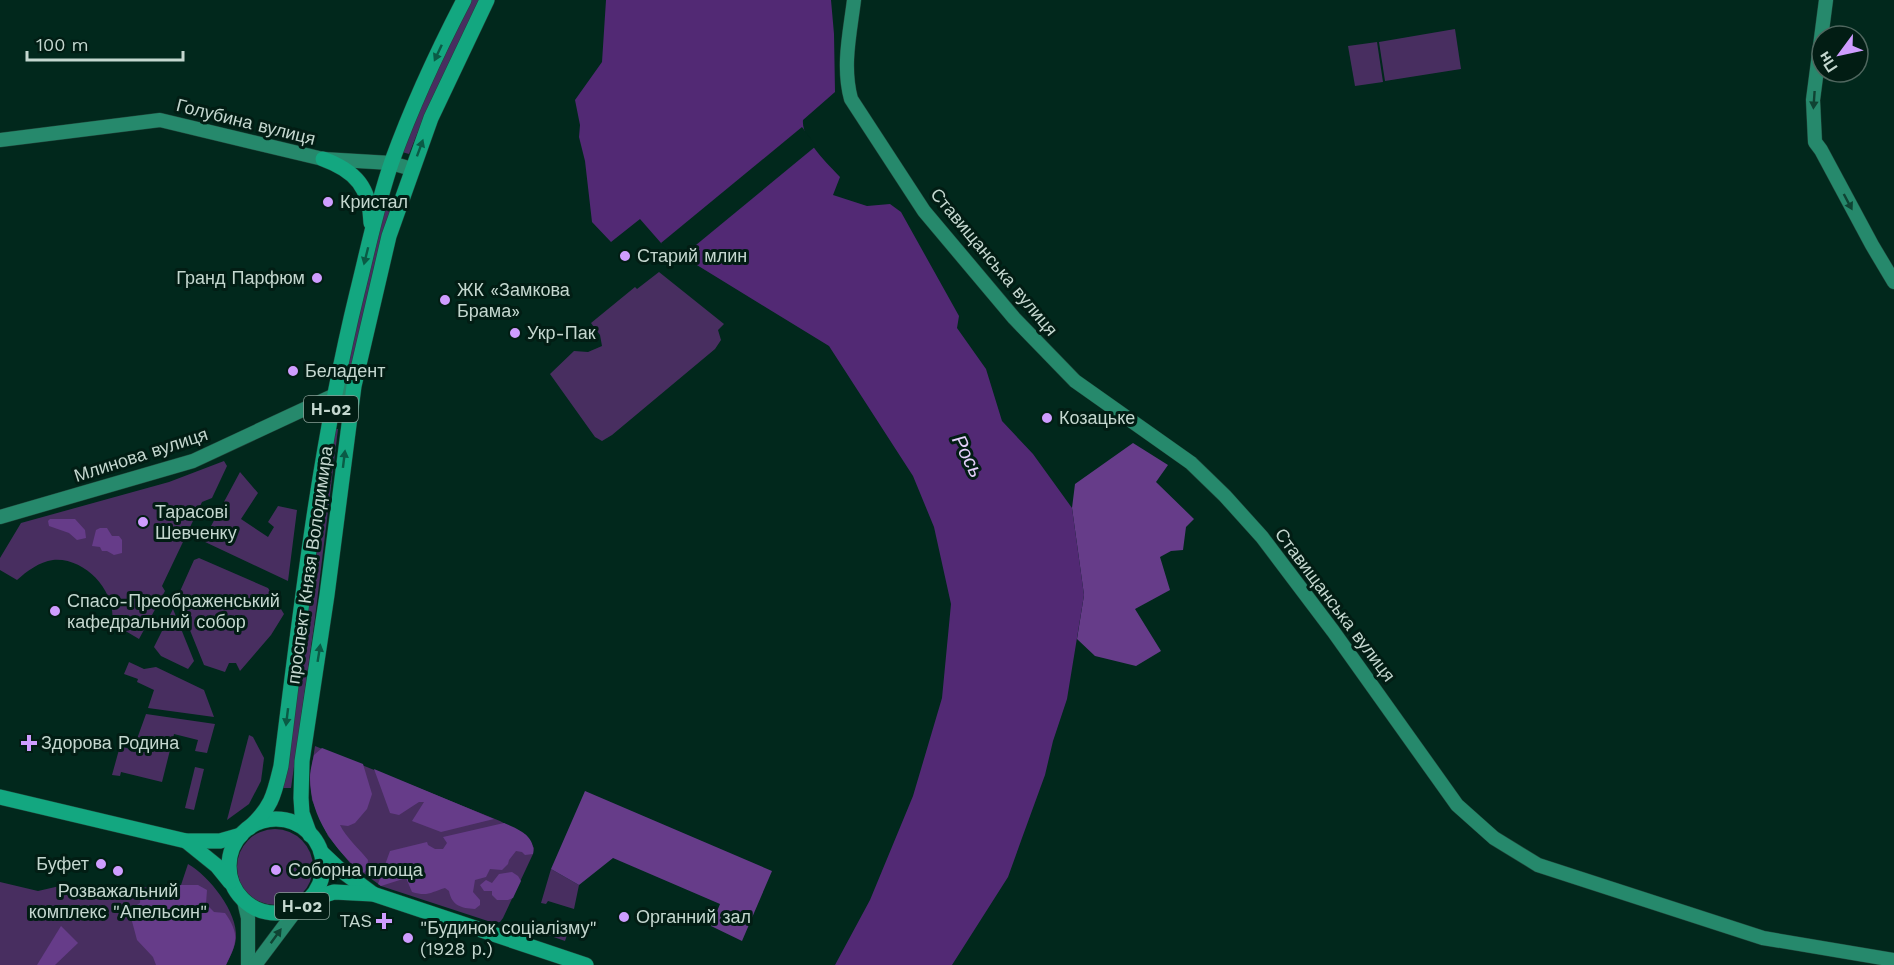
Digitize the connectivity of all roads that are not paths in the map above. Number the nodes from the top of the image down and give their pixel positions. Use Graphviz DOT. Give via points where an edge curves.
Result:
graph roads {
  1 [pos="464,0"];
  2 [pos="487,0"];
  3 [pos="854,0"];
  4 [pos="1826,0"];
  5 [pos="0,140"];
  6 [pos="323,159"];
  7 [pos="391,163"];
  8 [pos="412,170"];
  9 [pos="372,232"];
  10 [pos="1894,282"];
  11 [pos="354,386"];
  12 [pos="334,395"];
  13 [pos="0,517"];
  14 [pos="0,798"];
  15 [pos="245,831"];
  16 [pos="309,835"];
  17 [pos="186,842"];
  18 [pos="321,852"];
  19 [pos="232,884"];
  20 [pos="373,894"];
  21 [pos="312,899"];
  22 [pos="244,901"];
  23 [pos="297,909"];
  24 [pos="1894,960"];
  25 [pos="248,965"];
  26 [pos="255,965"];
  27 [pos="586,965"];
  1 -- 7 [label="main road, проспект Князя Володимира / Н-02, one-way" via="418,95"];
  8 -- 2 [label="main road, проспект Князя Володимира / Н-02, one-way" via="434,111"];
  3 -- 24 [label="street, Ставищанська вулиця" via="847,58 851,99 924,212 1014,318 1075,381 1191,464 1262,537 1457,805 1494,838 1538,865 1763,938"];
  4 -- 10 [label="street, one-way" via="1813,100 1815,142"];
  5 -- 6 [label="street, Голубина вулиця" via="160,120"];
  6 -- 7 [label="street, Голубина вулиця"];
  6 -- 9 [label="main road" via="349,171 360,182 367,196"];
  7 -- 8 [label="street, Голубина вулиця"];
  7 -- 9 [label="main road, проспект Князя Володимира / Н-02"];
  8 -- 11 [label="main road, проспект Князя Володимира / Н-02" via="389,236"];
  9 -- 12 [label="main road, проспект Князя Володимира / Н-02, one-way"];
  11 -- 12 [label="street, Млинова вулиця"];
  16 -- 11 [label="main road, проспект Князя Володимира / Н-02, one-way" via="302,813 302,762"];
  12 -- 13 [label="street, Млинова вулиця" via="193,461"];
  12 -- 15 [label="main road, проспект Князя Володимира / Н-02, one-way" via="281,766 265,813"];
  14 -- 17 [label="main road, Н-02"];
  15 -- 16 [label="main road" via="279,819 299,825"];
  15 -- 17 [label="main road, Н-02" via="220,841"];
  15 -- 19 [label="main road" via="230,854"];
  16 -- 18 [label="main road, Н-02"];
  17 -- 19 [label="main road, Н-02" via="218,866"];
  18 -- 20 [label="main road"];
  18 -- 21 [label="main road, Н-02" via="321,880"];
  19 -- 22 [label="main road, Н-02"];
  20 -- 21 [label="main road" via="334,892"];
  20 -- 27 [label="main road"];
  21 -- 23 [label="main road, Н-02"];
  22 -- 23 [label="main road, Н-02" via="272,914"];
  22 -- 25 [label="street"];
  26 -- 23 [label="street, one-way"];
}
